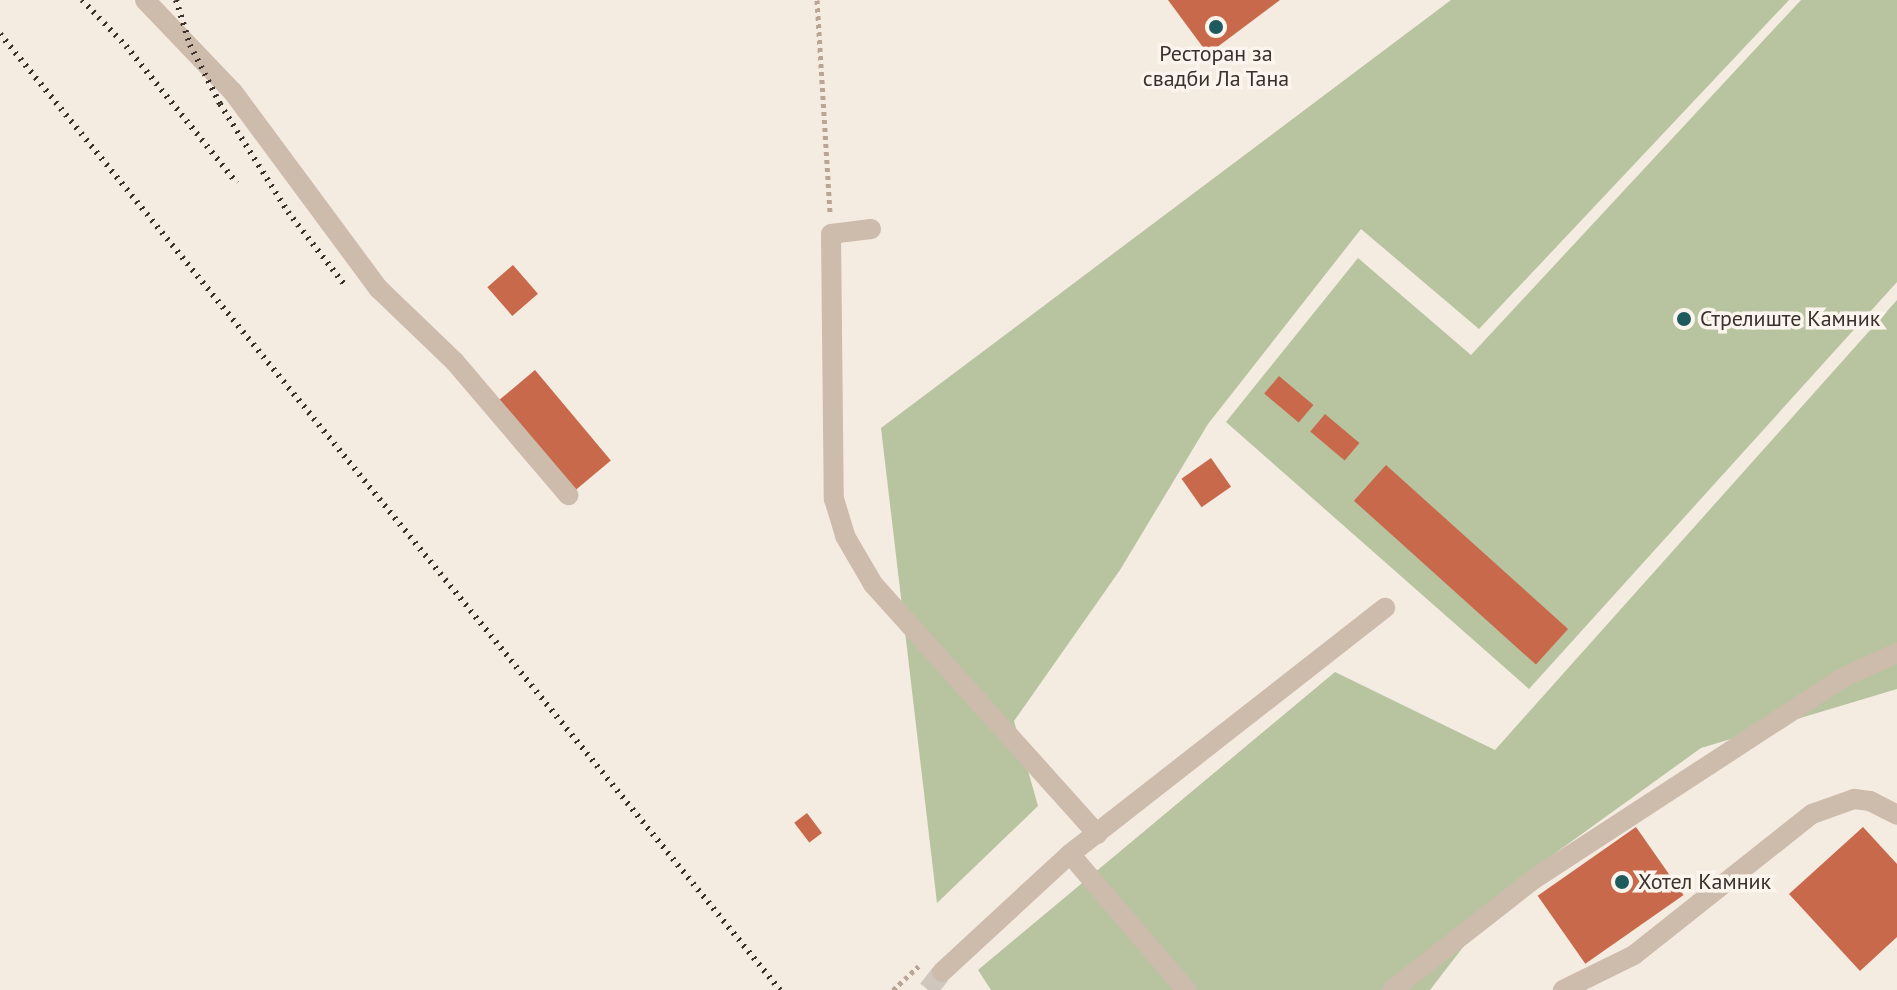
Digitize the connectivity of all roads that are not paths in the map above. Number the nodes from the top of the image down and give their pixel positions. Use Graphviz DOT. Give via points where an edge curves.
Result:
graph roads {
  1 [pos="145,0"];
  2 [pos="871,229"];
  3 [pos="568,495"];
  4 [pos="1385,608"];
  5 [pos="1897,653"];
  6 [pos="1897,815"];
  7 [pos="1097,834"];
  8 [pos="1070,854"];
  9 [pos="942,972"];
  10 [pos="1186,990"];
  11 [pos="1392,990"];
  12 [pos="1563,990"];
  1 -- 3 [label="lane" via="233,92 379,289 455,362"];
  2 -- 7 [label="lane" via="831,234 834,499 845,536 873,584"];
  4 -- 7 [label="lane"];
  5 -- 11 [label="lane" via="1844,677 1534,879"];
  6 -- 12 [label="lane" via="1854,799 1812,814 1634,955"];
  7 -- 8 [label="lane"];
  8 -- 9 [label="lane"];
  8 -- 10 [label="lane"];
}
